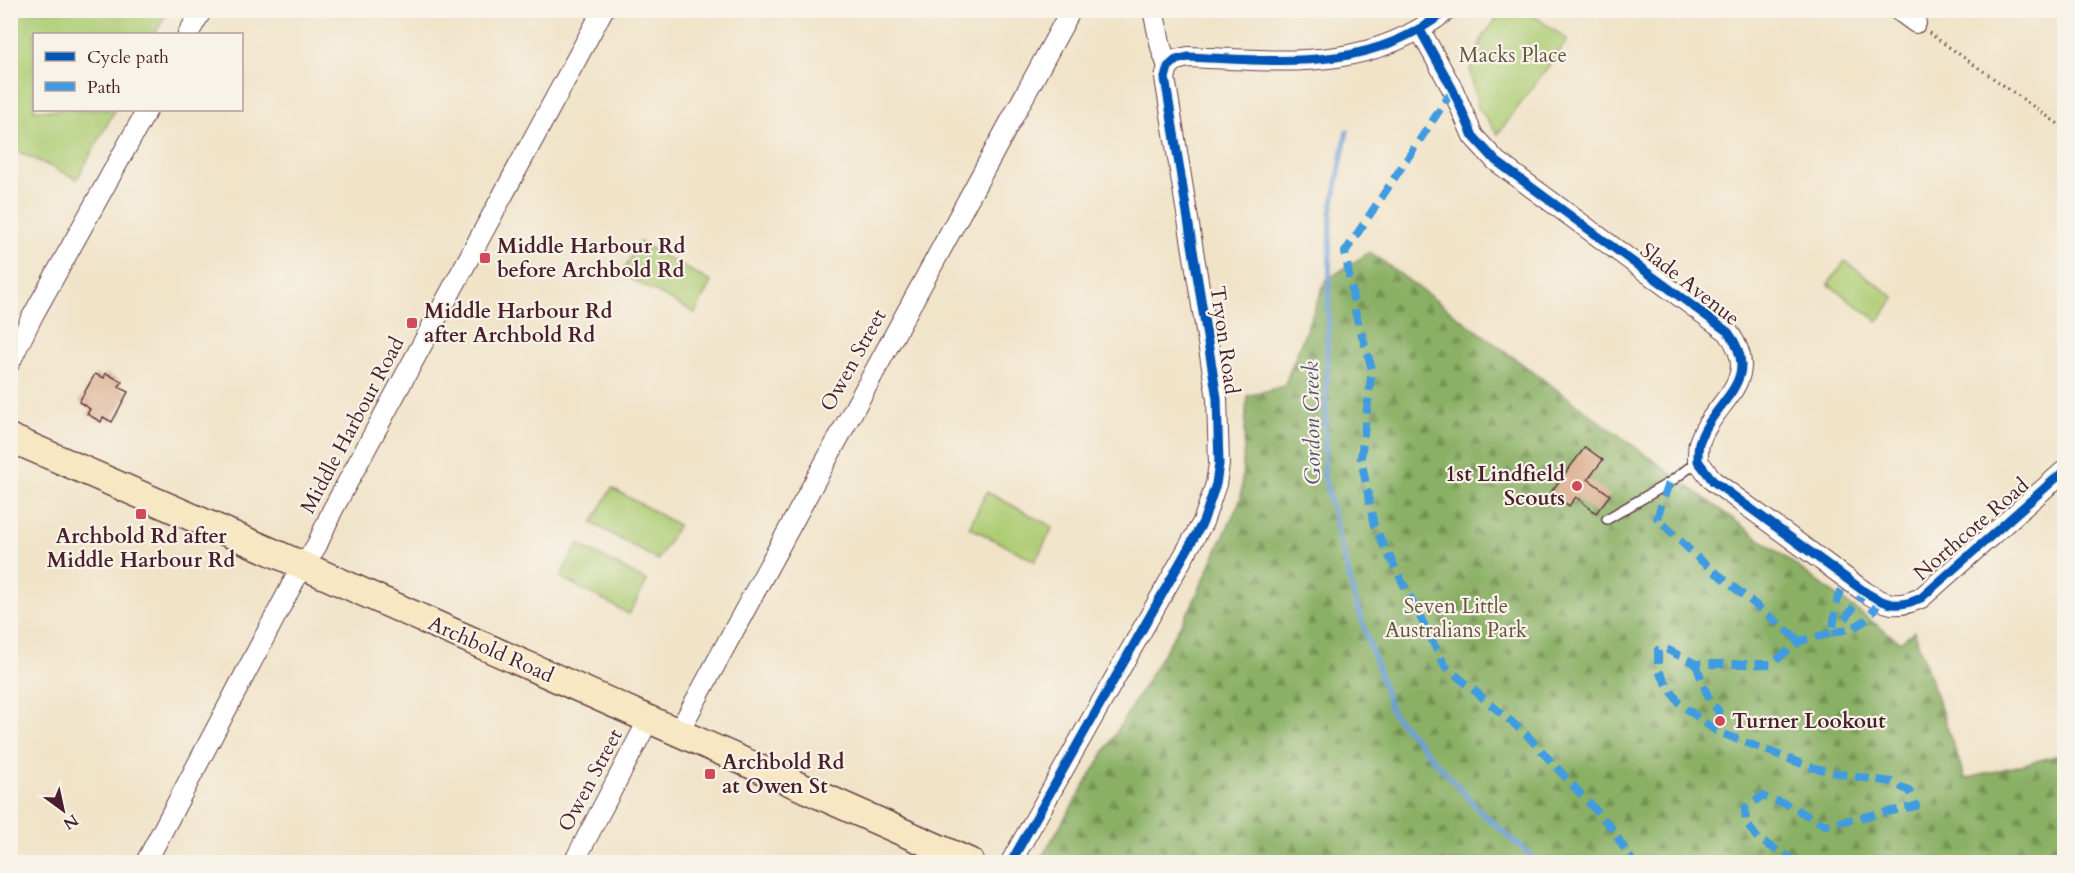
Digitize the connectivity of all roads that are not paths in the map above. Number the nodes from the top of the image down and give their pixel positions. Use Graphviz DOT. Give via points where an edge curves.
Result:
graph roads {
  1 [pos="202,10"];
  2 [pos="603,10"];
  3 [pos="1071,10"];
  4 [pos="1153,10"];
  5 [pos="1447,10"];
  6 [pos="1898,10"];
  7 [pos="1916,23"];
  8 [pos="1420,30"];
  9 [pos="189,33"];
  10 [pos="1168,67"];
  11 [pos="146,111"];
  12 [pos="10,362"];
  13 [pos="10,438"];
  14 [pos="1698,461"];
  15 [pos="2064,471"];
  16 [pos="1607,519"];
  17 [pos="304,566"];
  18 [pos="649,719"];
  19 [pos="678,732"];
  20 [pos="146,862"];
  21 [pos="574,862"];
  22 [pos="969,862"];
  23 [pos="1011,862"];
  1 -- 9 [label="street"];
  2 -- 17 [label="street, Middle Harbour Road"];
  3 -- 19 [label="street, Owen Street"];
  4 -- 10 [label="street, Tryon Road"];
  5 -- 8 [label="street"];
  6 -- 7 [label="street"];
  8 -- 10 [label="street" via="1390,43 1324,60 1188,57"];
  8 -- 14 [label="street, Slade Avenue" via="1473,136 1496,161 1728,332 1738,346 1741,373 1706,429 1699,444"];
  10 -- 23 [label="street, Tryon Road" via="1165,78 1217,398 1216,484 1203,522"];
  11 -- 12 [label="street"];
  13 -- 17 [label="main road, Archbold Road"];
  14 -- 15 [label="street, Northcote Road" via="1713,481 1864,592 1891,605 1906,605 1921,598"];
  14 -- 16 [label="lane"];
  17 -- 18 [label="main road, Archbold Road"];
  17 -- 20 [label="street, Middle Harbour Road"];
  18 -- 19 [label="main road, Archbold Road"];
  18 -- 21 [label="street, Owen Street"];
  19 -- 22 [label="main road, Archbold Road"];
}
